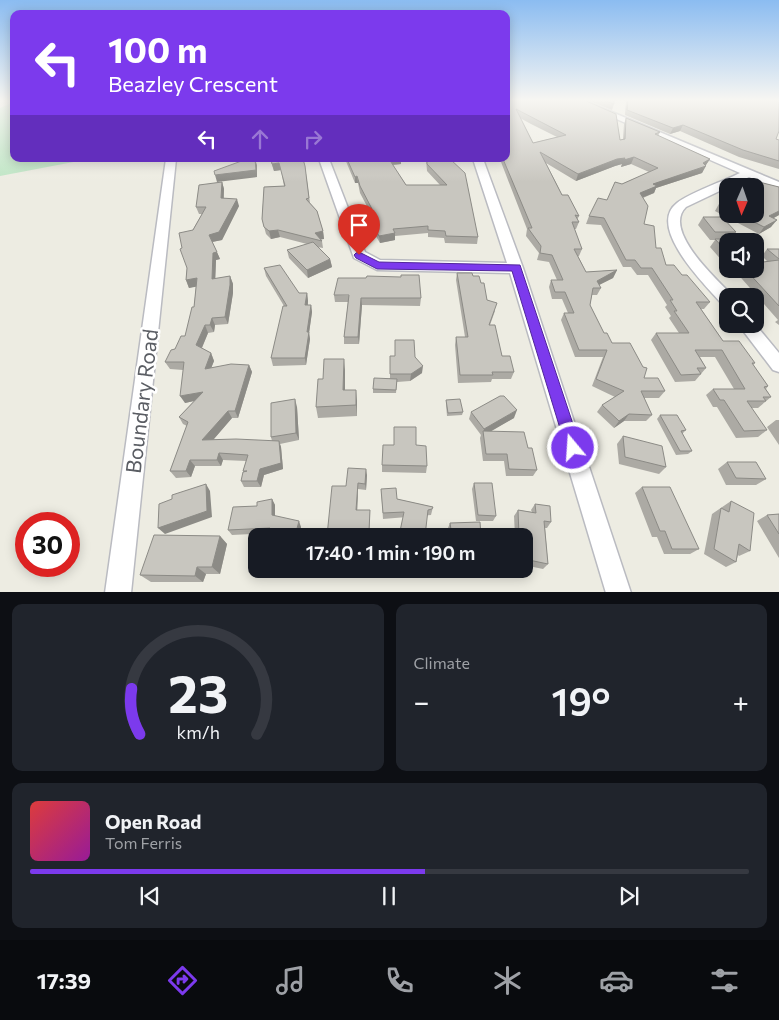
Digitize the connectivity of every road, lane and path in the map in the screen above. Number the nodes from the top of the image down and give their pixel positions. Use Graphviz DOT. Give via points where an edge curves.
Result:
graph roads {
  1 [pos="643,128"];
  2 [pos="171,162"];
  3 [pos="325,162"];
  4 [pos="479,162"];
  5 [pos="749,173"];
  6 [pos="779,186"];
  7 [pos="516,268"];
  8 [pos="719,289"];
  9 [pos="753,333"];
  10 [pos="779,365"];
  11 [pos="118,592"];
  12 [pos="619,592"];
  1 -- 5 [label="street"];
  2 -- 11 [label="street, Boundary Road"];
  3 -- 7 [label="street" via="359,255 377,265"];
  4 -- 7 [label="street"];
  5 -- 6 [label="street"];
  5 -- 8 [label="street" via="682,204 672,217 676,234"];
  7 -- 12 [label="street"];
  9 -- 10 [label="street"];
}
